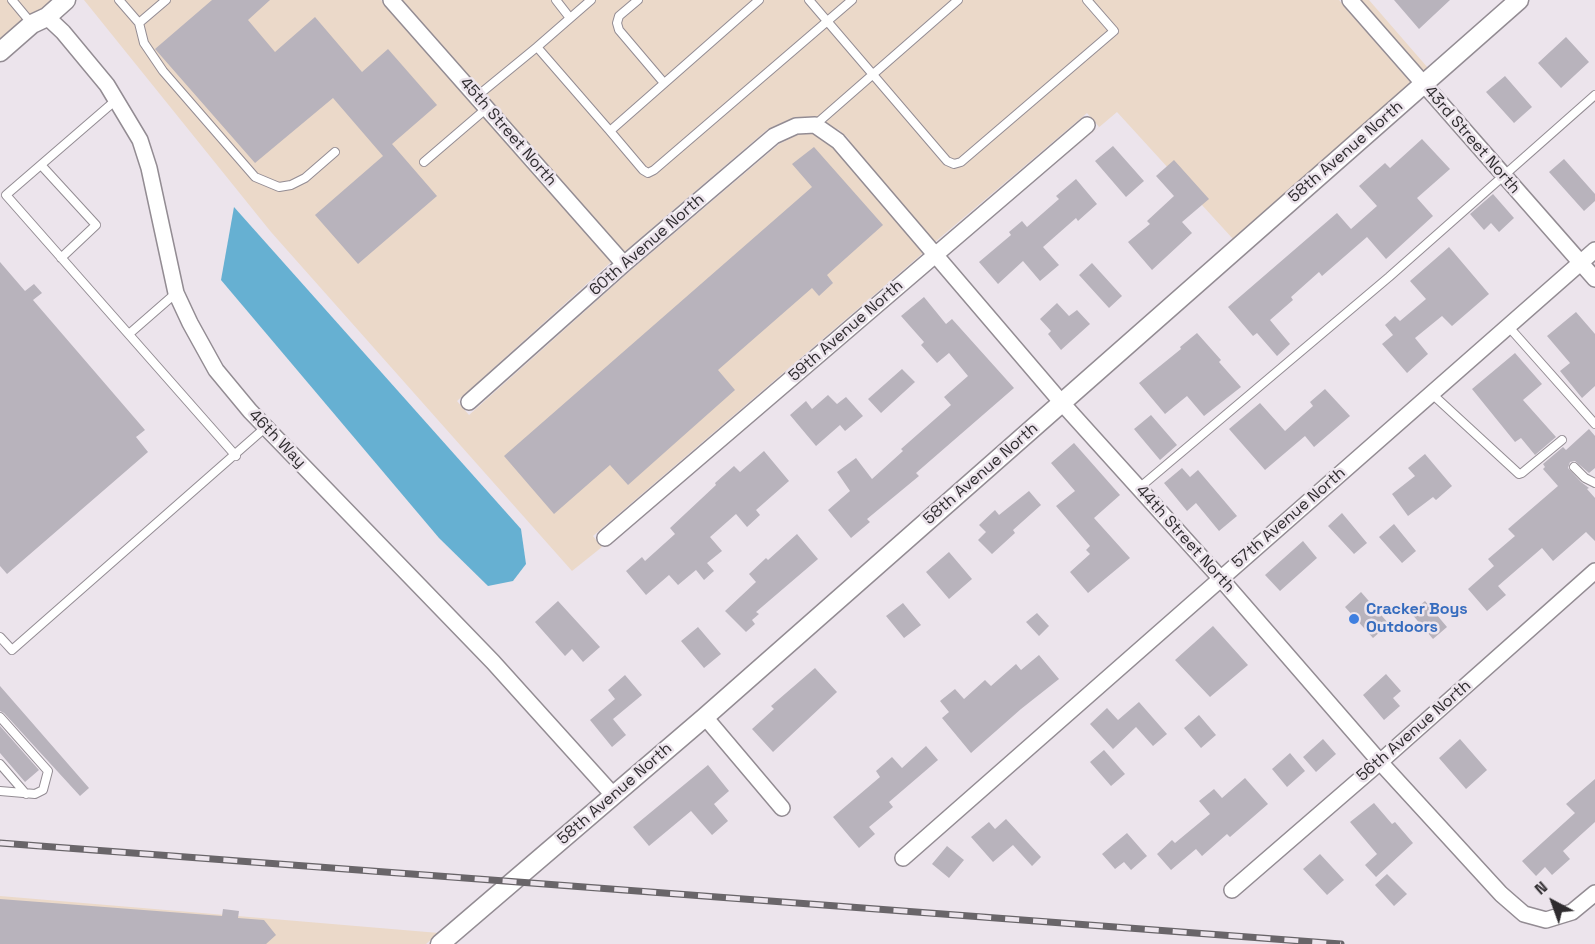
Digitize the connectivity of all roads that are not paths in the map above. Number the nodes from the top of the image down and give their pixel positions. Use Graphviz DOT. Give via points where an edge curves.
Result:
graph roads {
  1 [pos="12,0"];
  2 [pos="66,0"];
  3 [pos="119,0"];
  4 [pos="166,0"];
  5 [pos="392,0"];
  6 [pos="556,0"];
  7 [pos="591,0"];
  8 [pos="638,0"];
  9 [pos="759,0"];
  10 [pos="809,0"];
  11 [pos="852,0"];
  12 [pos="958,0"];
  13 [pos="1087,0"];
  14 [pos="1350,0"];
  15 [pos="1519,0"];
  16 [pos="570,18"];
  17 [pos="40,20"];
  18 [pos="827,21"];
  19 [pos="139,22"];
  20 [pos="537,47"];
  21 [pos="0,52"];
  22 [pos="874,74"];
  23 [pos="664,83"];
  24 [pos="1423,84"];
  25 [pos="1595,94"];
  26 [pos="116,100"];
  27 [pos="482,102"];
  28 [pos="1087,125"];
  29 [pos="816,126"];
  30 [pos="610,131"];
  31 [pos="335,152"];
  32 [pos="424,162"];
  33 [pos="41,165"];
  34 [pos="1503,175"];
  35 [pos="1595,250"];
  36 [pos="935,254"];
  37 [pos="61,258"];
  38 [pos="1581,263"];
  39 [pos="624,264"];
  40 [pos="1595,279"];
  41 [pos="176,293"];
  42 [pos="1508,326"];
  43 [pos="129,334"];
  44 [pos="1431,393"];
  45 [pos="469,402"];
  46 [pos="1062,403"];
  47 [pos="1595,424"];
  48 [pos="266,427"];
  49 [pos="1562,440"];
  50 [pos="236,456"];
  51 [pos="1574,467"];
  52 [pos="1595,483"];
  53 [pos="1139,488"];
  54 [pos="605,538"];
  55 [pos="1595,571"];
  56 [pos="1221,579"];
  57 [pos="0,637"];
  58 [pos="0,717"];
  59 [pos="705,717"];
  60 [pos="1380,762"];
  61 [pos="0,764"];
  62 [pos="0,791"];
  63 [pos="26,794"];
  64 [pos="614,796"];
  65 [pos="782,808"];
  66 [pos="903,858"];
  67 [pos="1232,890"];
  68 [pos="1595,893"];
  69 [pos="440,944"];
  1 -- 17 [label="lane"];
  2 -- 17 [label="street"];
  3 -- 19 [label="lane"];
  4 -- 19 [label="lane"];
  5 -- 27 [label="street, 45th Street North"];
  6 -- 16 [label="lane"];
  7 -- 16 [label="lane"];
  8 -- 23 [label="lane" via="619,16 619,30"];
  9 -- 23 [label="lane"];
  10 -- 18 [label="lane"];
  11 -- 18 [label="lane"];
  12 -- 22 [label="lane"];
  13 -- 22 [label="lane" via="1114,31 961,162 947,161"];
  14 -- 24 [label="street, 43rd Street North"];
  15 -- 24 [label="street, 58th Avenue North"];
  16 -- 20 [label="lane"];
  17 -- 21 [label="street"];
  17 -- 26 [label="street, 46th Way" via="63,32"];
  18 -- 22 [label="lane"];
  18 -- 30 [label="lane" via="654,170 643,170"];
  19 -- 31 [label="lane" via="144,43 157,63 255,177 279,187 291,185"];
  20 -- 27 [label="lane"];
  20 -- 30 [label="lane"];
  22 -- 29 [label="lane"];
  23 -- 30 [label="lane"];
  24 -- 34 [label="street, 43rd Street North"];
  24 -- 46 [label="street, 58th Avenue North"];
  25 -- 34 [label="lane"];
  26 -- 33 [label="lane"];
  26 -- 41 [label="street, 46th Way" via="140,141 149,168"];
  27 -- 32 [label="lane"];
  27 -- 39 [label="street, 45th Street North"];
  28 -- 36 [label="street, 59th Avenue North"];
  29 -- 36 [label="street, 44th Street North" via="838,141"];
  29 -- 39 [label="street, 60th Avenue North" via="796,126 774,136"];
  33 -- 37 [label="lane" via="96,225"];
  33 -- 37 [label="lane" via="6,195"];
  34 -- 38 [label="street, 43rd Street North"];
  34 -- 53 [label="lane"];
  35 -- 38 [label="street, 57th Avenue North"];
  36 -- 46 [label="street, 44th Street North"];
  36 -- 54 [label="street, 59th Avenue North"];
  37 -- 43 [label="lane"];
  38 -- 40 [label="street, 43rd Street North"];
  38 -- 42 [label="street, 57th Avenue North"];
  39 -- 45 [label="street, 60th Avenue North"];
  41 -- 43 [label="lane"];
  41 -- 48 [label="street, 46th Way" via="216,370"];
  42 -- 44 [label="street, 57th Avenue North"];
  42 -- 47 [label="lane"];
  43 -- 50 [label="lane"];
  44 -- 49 [label="lane" via="1519,474"];
  44 -- 56 [label="street, 57th Avenue North"];
  46 -- 53 [label="street, 44th Street North"];
  46 -- 59 [label="street, 58th Avenue North"];
  48 -- 50 [label="lane"];
  48 -- 64 [label="street, 46th Way" via="493,662"];
  50 -- 57 [label="lane" via="12,650"];
  51 -- 52 [label="lane"];
  53 -- 56 [label="street, 44th Street North"];
  55 -- 60 [label="street, 56th Avenue North"];
  56 -- 60 [label="street, 44th Street North"];
  56 -- 66 [label="street, 57th Avenue North"];
  58 -- 63 [label="lane" via="48,771 43,790"];
  59 -- 64 [label="street, 58th Avenue North"];
  59 -- 65 [label="street"];
  60 -- 67 [label="street, 56th Avenue North"];
  60 -- 68 [label="street, 44th Street North" via="1524,914 1546,920 1572,912"];
  61 -- 63 [label="lane"];
  62 -- 63 [label="lane"];
  64 -- 69 [label="street, 58th Avenue North"];
}
